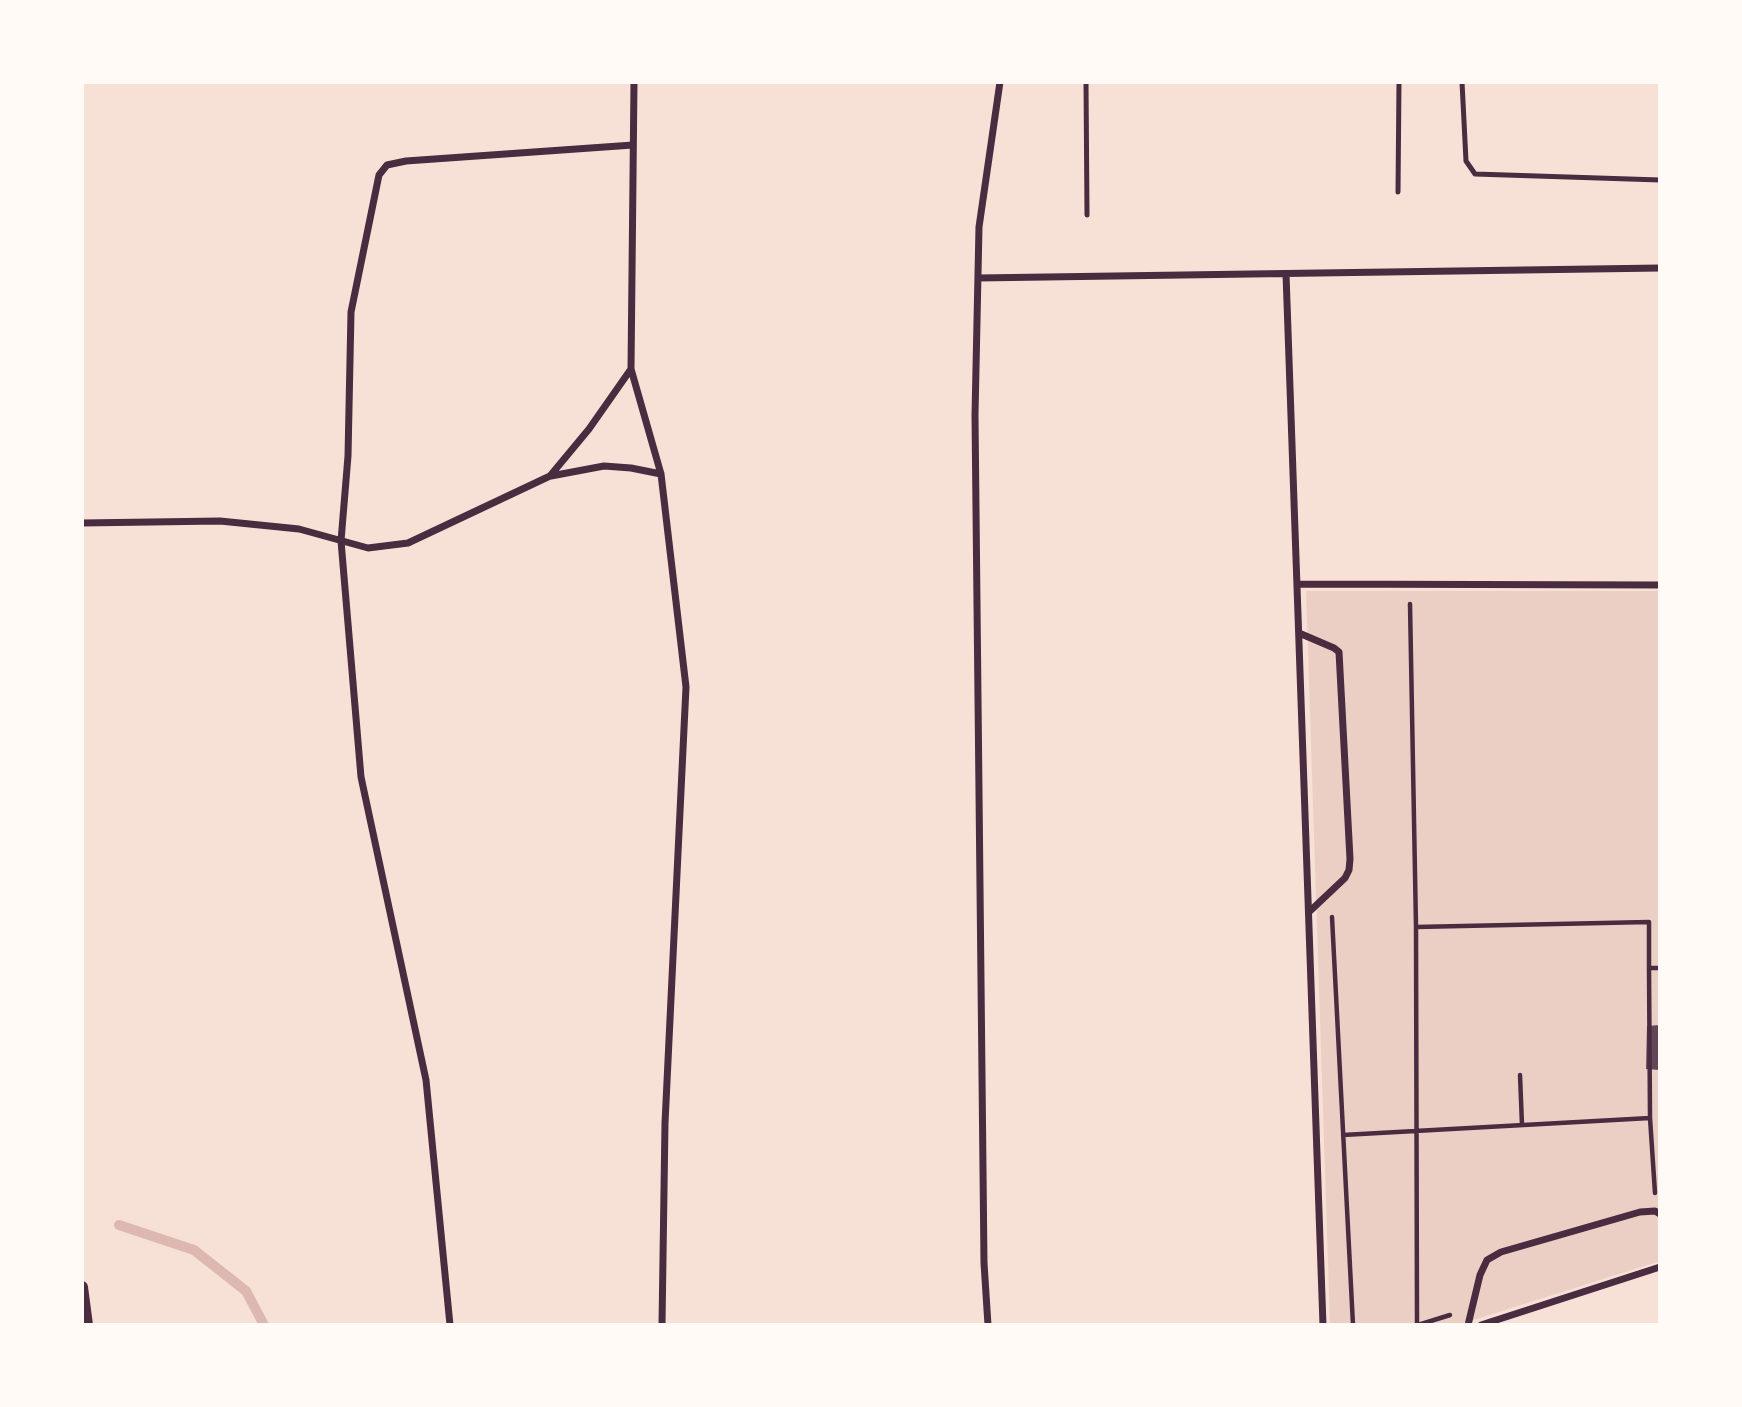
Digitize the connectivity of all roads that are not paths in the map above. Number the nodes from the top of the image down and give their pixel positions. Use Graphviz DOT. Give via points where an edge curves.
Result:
graph roads {
  1 [pos="634,82"];
  2 [pos="1000,82"];
  3 [pos="1086,82"];
  4 [pos="1399,82"];
  5 [pos="1462,82"];
  6 [pos="633,145"];
  7 [pos="1660,180"];
  8 [pos="1398,192"];
  9 [pos="1087,215"];
  10 [pos="1660,268"];
  11 [pos="1286,274"];
  12 [pos="978,278"];
  13 [pos="631,369"];
  14 [pos="662,474"];
  15 [pos="550,476"];
  16 [pos="82,523"];
  17 [pos="341,541"];
  18 [pos="1297,584"];
  19 [pos="1660,585"];
  20 [pos="1299,633"];
  21 [pos="1309,912"];
  22 [pos="1657,1213"];
  23 [pos="1660,1267"];
  24 [pos="82,1287"];
  25 [pos="88,1325"];
  26 [pos="450,1325"];
  27 [pos="662,1325"];
  28 [pos="989,1325"];
  29 [pos="1324,1325"];
  30 [pos="1468,1325"];
  31 [pos="1481,1325"];
  1 -- 6 [label="street"];
  2 -- 12 [label="street" via="979,227"];
  3 -- 9 [label="lane"];
  4 -- 8 [label="lane"];
  5 -- 7 [label="lane" via="1466,161 1475,174"];
  6 -- 13 [label="street"];
  6 -- 17 [label="street" via="405,161 387,165 379,175 351,312"];
  10 -- 11 [label="street"];
  11 -- 12 [label="street"];
  11 -- 18 [label="street"];
  12 -- 28 [label="street" via="975,415 984,1263"];
  13 -- 14 [label="street"];
  13 -- 15 [label="street"];
  14 -- 15 [label="street" via="604,466"];
  14 -- 27 [label="street" via="686,687 665,1123"];
  15 -- 17 [label="street" via="408,544 368,548"];
  16 -- 17 [label="street" via="219,521 299,529"];
  17 -- 26 [label="street" via="361,777 425,1080"];
  18 -- 19 [label="street"];
  18 -- 20 [label="street"];
  20 -- 21 [label="street"];
  20 -- 21 [label="street" via="1339,652 1350,859 1345,878"];
  21 -- 29 [label="street"];
  22 -- 30 [label="street" via="1640,1212 1526,1244 1487,1260"];
  23 -- 31 [label="street"];
  24 -- 25 [label="street"];
}
